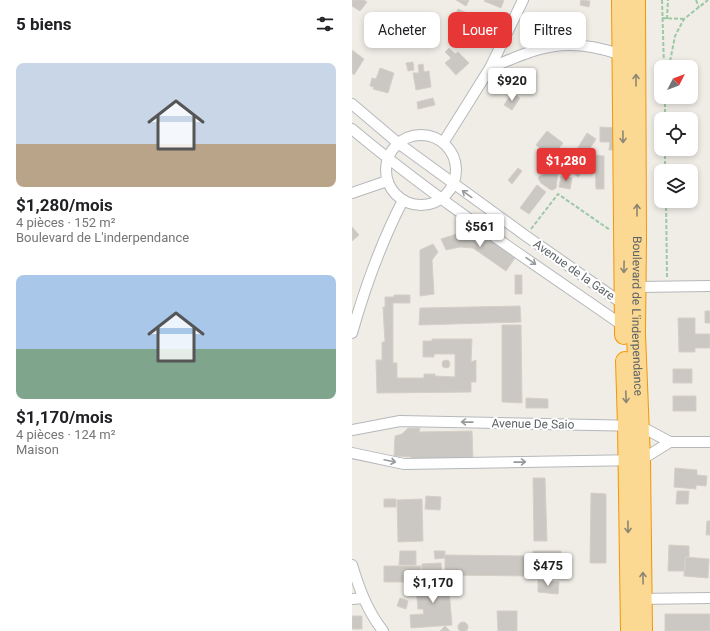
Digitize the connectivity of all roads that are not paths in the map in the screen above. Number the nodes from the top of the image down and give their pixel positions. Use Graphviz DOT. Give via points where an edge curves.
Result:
graph roads {
  1 [pos="522,0"];
  2 [pos="622,0"];
  3 [pos="636,0"];
  4 [pos="622,55"];
  5 [pos="490,68"];
  6 [pos="352,104"];
  7 [pos="352,128"];
  8 [pos="398,143"];
  9 [pos="443,143"];
  10 [pos="388,158"];
  11 [pos="388,181"];
  12 [pos="453,184"];
  13 [pos="352,192"];
  14 [pos="441,199"];
  15 [pos="403,200"];
  16 [pos="710,286"];
  17 [pos="637,287"];
  18 [pos="630,309"];
  19 [pos="630,330"];
  20 [pos="352,333"];
  21 [pos="634,425"];
  22 [pos="352,430"];
  23 [pos="670,442"];
  24 [pos="710,442"];
  25 [pos="352,453"];
  26 [pos="634,460"];
  27 [pos="352,566"];
  28 [pos="363,598"];
  29 [pos="710,598"];
  30 [pos="352,599"];
  31 [pos="636,599"];
  32 [pos="383,631"];
  33 [pos="630,631"];
  34 [pos="643,631"];
  1 -- 5 [label="street"];
  2 -- 4 [label="highway, Boulevard de L'inderpendance"];
  17 -- 3 [label="highway, Boulevard de L'inderpendance, one-way"];
  4 -- 5 [label="street" via="597,47 569,44 542,48"];
  4 -- 18 [label="highway, Boulevard de L'inderpendance, one-way" via="624,239"];
  5 -- 9 [label="street"];
  6 -- 8 [label="street"];
  7 -- 10 [label="street"];
  8 -- 9 [label="street" via="417,135 431,136"];
  8 -- 10 [label="street"];
  8 -- 12 [label="street, Avenue de la Gare"];
  9 -- 12 [label="street" via="455,162"];
  10 -- 11 [label="street"];
  10 -- 14 [label="street"];
  11 -- 13 [label="street"];
  11 -- 15 [label="street" via="391,189"];
  12 -- 14 [label="street"];
  18 -- 12 [label="street, Avenue de la Gare, one-way"];
  14 -- 15 [label="street" via="422,205"];
  14 -- 19 [label="street, one-way"];
  15 -- 20 [label="street" via="373,267"];
  16 -- 17 [label="street"];
  17 -- 18 [label="highway, Boulevard de L'inderpendance"];
  18 -- 19 [label="highway, Boulevard de L'inderpendance"];
  19 -- 21 [label="highway, Boulevard de L'inderpendance"];
  21 -- 22 [label="street, Avenue De Saio, one-way" via="400,421"];
  21 -- 23 [label="street, Avenue De Saio"];
  21 -- 26 [label="highway, Boulevard de L'inderpendance"];
  23 -- 24 [label="street, Avenue De Saio"];
  23 -- 26 [label="street"];
  25 -- 26 [label="street, one-way" via="404,464"];
  26 -- 31 [label="highway, Boulevard de L'inderpendance"];
  27 -- 28 [label="street"];
  28 -- 30 [label="street"];
  28 -- 32 [label="street"];
  29 -- 31 [label="street"];
  31 -- 33 [label="highway, Boulevard de L'inderpendance"];
  31 -- 34 [label="highway, Boulevard de L'inderpendance"];
}
